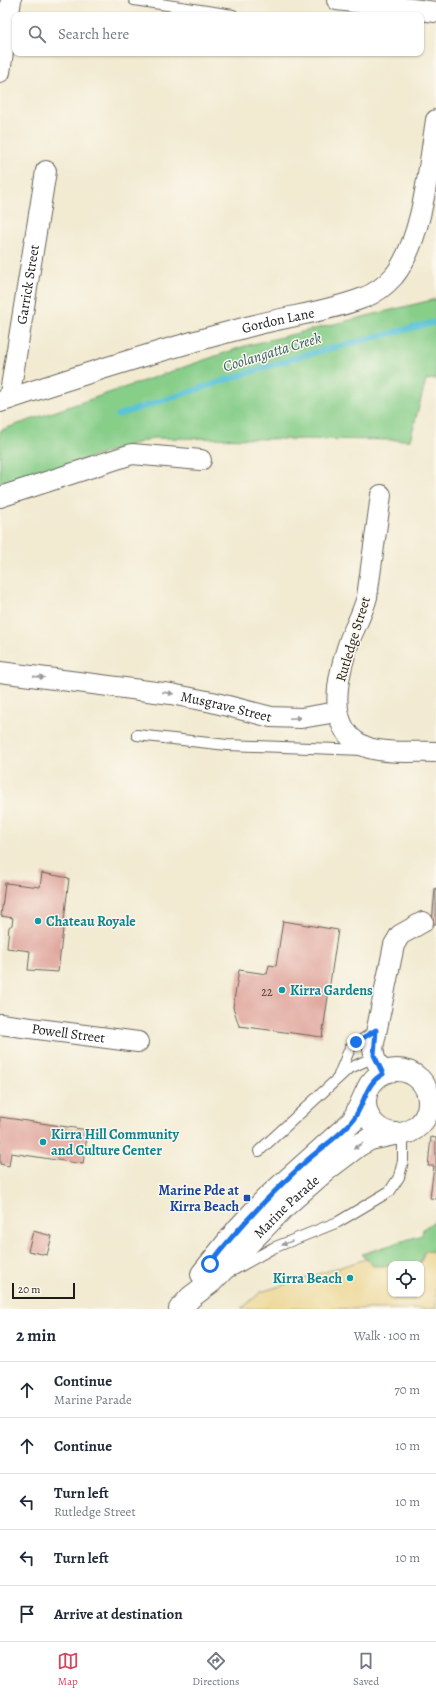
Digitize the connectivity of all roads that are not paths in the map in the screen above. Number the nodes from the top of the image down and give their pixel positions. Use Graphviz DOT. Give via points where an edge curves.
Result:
graph roads {
  1 [pos="11,0"];
  2 [pos="134,0"];
  3 [pos="337,0"];
  4 [pos="213,12"];
  5 [pos="436,12"];
  6 [pos="0,72"];
  7 [pos="436,120"];
  8 [pos="46,171"];
  9 [pos="4,400"];
  10 [pos="201,460"];
  11 [pos="381,495"];
  12 [pos="0,497"];
  13 [pos="0,672"];
  14 [pos="337,712"];
  15 [pos="137,735"];
  16 [pos="377,750"];
  17 [pos="436,752"];
  18 [pos="423,922"];
  19 [pos="0,1024"];
  20 [pos="376,1030"];
  21 [pos="138,1042"];
  22 [pos="379,1065"];
  23 [pos="411,1073"];
  24 [pos="436,1079"];
  25 [pos="335,1080"];
  26 [pos="366,1093"];
  27 [pos="430,1116"];
  28 [pos="399,1134"];
  29 [pos="259,1151"];
  30 [pos="211,1282"];
  31 [pos="186,1303"];
  1 -- 6 [label="street"];
  2 -- 4 [label="lane"];
  3 -- 5 [label="street"];
  7 -- 9 [label="street, Gordon Lane" via="428,174 409,252 394,276 375,292 348,303 172,347"];
  8 -- 9 [label="street, Garrick Street"];
  10 -- 12 [label="street" via="132,454"];
  11 -- 14 [label="street, Rutledge Street" via="367,597 363,614 348,646 337,695"];
  13 -- 14 [label="street, Musgrave Street, one-way" via="179,695 272,717 301,718"];
  14 -- 16 [label="street" via="343,727 354,739"];
  15 -- 16 [label="lane" via="227,745"];
  16 -- 17 [label="street"];
  18 -- 20 [label="street" via="400,935 395,942"];
  19 -- 21 [label="street, Powell Street"];
  20 -- 22 [label="street" via="373,1048"];
  20 -- 25 [label="lane" via="350,1048"];
  22 -- 23 [label="main road"];
  22 -- 25 [label="lane" via="353,1066"];
  22 -- 26 [label="main road"];
  23 -- 24 [label="main road"];
  23 -- 27 [label="main road" via="422,1083 429,1096"];
  25 -- 29 [label="lane"];
  26 -- 28 [label="main road" via="365,1107 370,1120 381,1130"];
  26 -- 31 [label="main road, Marine Parade" via="353,1121 305,1163 238,1229 202,1275"];
  27 -- 28 [label="main road" via="411,1131"];
  28 -- 30 [label="main road, Marine Parade, one-way" via="370,1139 326,1170 285,1206"];
  28 -- 30 [label="lane, one-way" via="403,1160 399,1177 386,1194 323,1228 273,1248"];
  30 -- 31 [label="main road, Marine Parade"];
}
